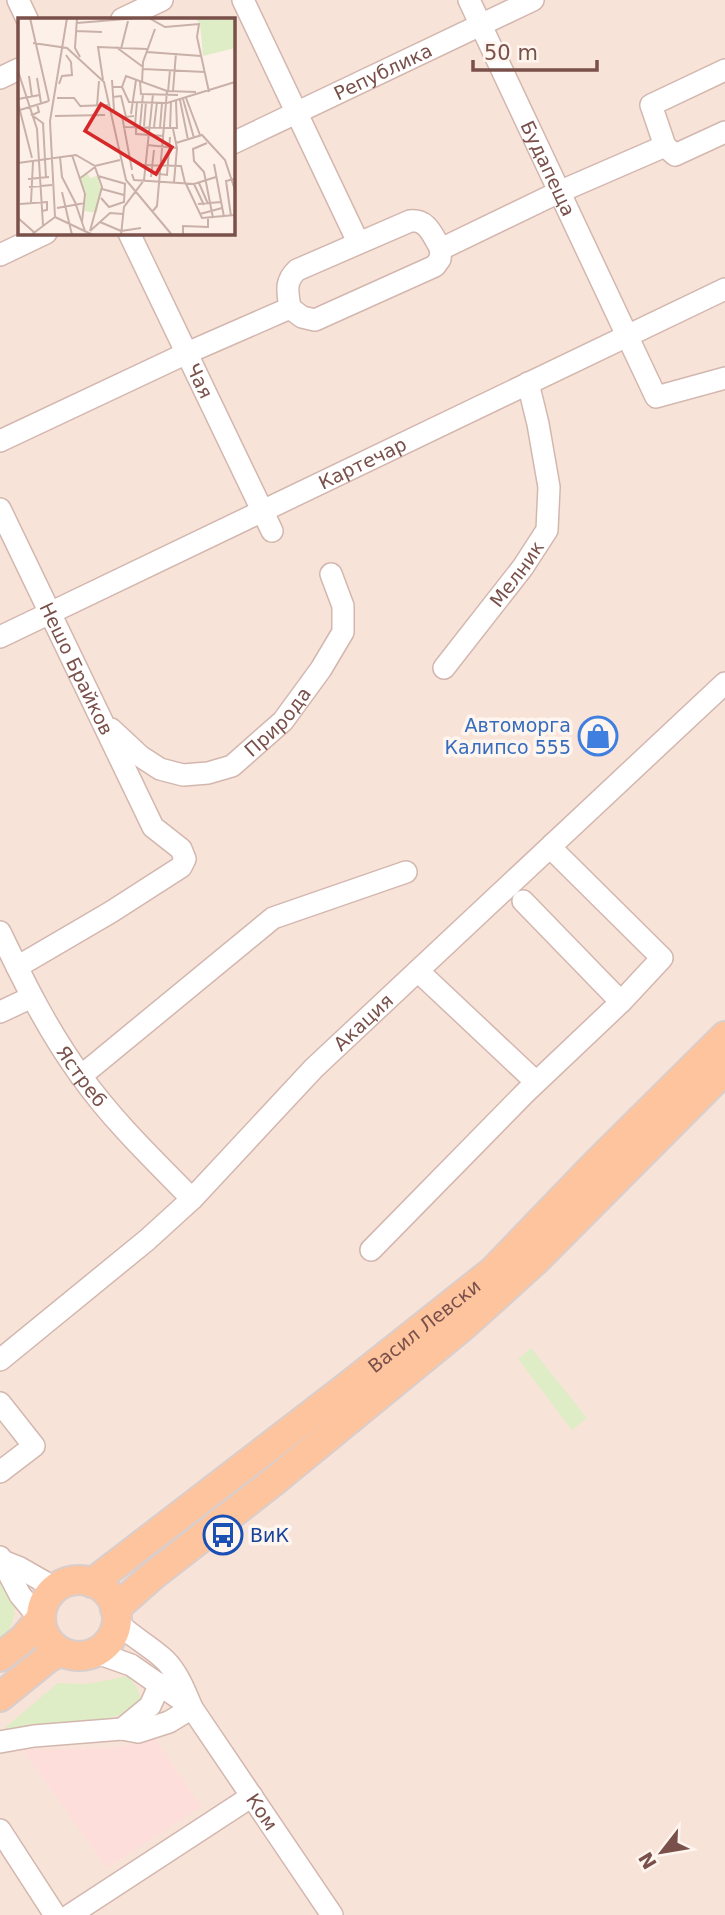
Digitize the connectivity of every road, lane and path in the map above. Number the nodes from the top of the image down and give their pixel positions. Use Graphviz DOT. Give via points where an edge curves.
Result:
graph roads {
  1 [pos="18,0"];
  2 [pos="243,0"];
  3 [pos="469,0"];
  4 [pos="533,0"];
  5 [pos="153,2"];
  6 [pos="27,18"];
  7 [pos="124,18"];
  8 [pos="481,25"];
  9 [pos="18,69"];
  10 [pos="725,70"];
  11 [pos="0,78"];
  12 [pos="297,113"];
  13 [pos="725,132"];
  14 [pos="234,144"];
  15 [pos="665,146"];
  16 [pos="559,192"];
  17 [pos="44,234"];
  18 [pos="130,234"];
  19 [pos="358,242"];
  20 [pos="440,249"];
  21 [pos="0,255"];
  22 [pos="725,289"];
  23 [pos="290,309"];
  24 [pos="628,335"];
  25 [pos="187,354"];
  26 [pos="725,377"];
  27 [pos="528,383"];
  28 [pos="0,441"];
  29 [pos="0,509"];
  30 [pos="261,510"];
  31 [pos="272,531"];
  32 [pos="331,574"];
  33 [pos="49,613"];
  34 [pos="0,636"];
  35 [pos="444,668"];
  36 [pos="725,683"];
  37 [pos="101,720"];
  38 [pos="553,844"];
  39 [pos="406,872"];
  40 [pos="523,901"];
  41 [pos="0,932"];
  42 [pos="17,967"];
  43 [pos="418,971"];
  44 [pos="32,997"];
  45 [pos="621,1002"];
  46 [pos="0,1012"];
  47 [pos="725,1036"];
  48 [pos="725,1070"];
  49 [pos="81,1076"];
  50 [pos="536,1083"];
  51 [pos="192,1199"];
  52 [pos="371,1250"];
  53 [pos="0,1360"];
  54 [pos="0,1403"];
  55 [pos="0,1472"];
  56 [pos="1,1559"];
  57 [pos="92,1583"];
  58 [pos="55,1588"];
  59 [pos="116,1616"];
  60 [pos="40,1619"];
  61 [pos="60,1652"];
  62 [pos="97,1653"];
  63 [pos="0,1657"];
  64 [pos="159,1685"];
  65 [pos="0,1696"];
  66 [pos="192,1708"];
  67 [pos="122,1729"];
  68 [pos="0,1742"];
  69 [pos="252,1796"];
  70 [pos="0,1830"];
  71 [pos="55,1915"];
  72 [pos="70,1915"];
  73 [pos="332,1915"];
  1 -- 6 [label="street"];
  2 -- 12 [label="street"];
  3 -- 8 [label="street, Будапеща"];
  4 -- 8 [label="street, Република"];
  5 -- 7 [label="street"];
  8 -- 12 [label="street, Република"];
  8 -- 16 [label="street, Будапеща"];
  9 -- 11 [label="street"];
  10 -- 15 [label="street" via="651,105"];
  12 -- 14 [label="street, Република"];
  12 -- 19 [label="street"];
  13 -- 15 [label="street" via="675,155"];
  15 -- 16 [label="street"];
  16 -- 20 [label="street"];
  16 -- 24 [label="street, Будапеща"];
  17 -- 21 [label="street"];
  18 -- 25 [label="street, Чая"];
  19 -- 20 [label="street" via="418,220"];
  19 -- 23 [label="street" via="289,277"];
  20 -- 23 [label="street" via="435,266 315,320"];
  22 -- 24 [label="street, Картечар"];
  23 -- 25 [label="street"];
  24 -- 26 [label="street, Будапеща" via="656,397"];
  24 -- 27 [label="street, Картечар"];
  25 -- 28 [label="street"];
  25 -- 30 [label="street, Чая"];
  27 -- 30 [label="street, Картечар"];
  27 -- 35 [label="street, Мелник" via="549,487 547,530"];
  29 -- 33 [label="street, Нешо Брайков"];
  30 -- 31 [label="street, Чая"];
  30 -- 33 [label="street, Картечар"];
  32 -- 37 [label="street, Природа" via="343,606 343,632 283,721 232,766 183,775 160,769"];
  33 -- 34 [label="street, Картечар"];
  33 -- 37 [label="street, Нешо Брайков"];
  36 -- 38 [label="street, Акация"];
  37 -- 42 [label="street, Нешо Брайков" via="153,828 181,849 185,859 181,867"];
  38 -- 43 [label="street, Акация"];
  38 -- 45 [label="street" via="555,852 662,958"];
  39 -- 49 [label="street" via="272,918"];
  40 -- 45 [label="street"];
  41 -- 42 [label="street, Ястреб"];
  42 -- 44 [label="street, Ястреб"];
  43 -- 50 [label="street"];
  43 -- 51 [label="street, Акация" via="314,1068"];
  44 -- 46 [label="street"];
  44 -- 49 [label="street, Ястреб"];
  45 -- 50 [label="street"];
  47 -- 57 [label="main road, Васил Левски" via="493,1271"];
  48 -- 59 [label="main road, Васил Левски" via="535,1261 462,1327 163,1568"];
  49 -- 51 [label="street, Ястреб"];
  50 -- 52 [label="street"];
  51 -- 53 [label="street, Акация"];
  54 -- 55 [label="street" via="34,1446"];
  56 -- 58 [label="street"];
  56 -- 60 [label="street" via="20,1595"];
  57 -- 58 [label="main road" via="79,1580"];
  57 -- 59 [label="main road" via="111,1598"];
  58 -- 60 [label="main road"];
  59 -- 62 [label="main road" via="110,1640"];
  59 -- 66 [label="street" via="174,1670"];
  60 -- 61 [label="main road" via="48,1641"];
  60 -- 63 [label="main road"];
  61 -- 62 [label="main road" via="74,1656"];
  61 -- 65 [label="main road"];
  62 -- 64 [label="street" via="131,1665"];
  64 -- 66 [label="street"];
  64 -- 67 [label="street" via="150,1706"];
  66 -- 67 [label="street" via="152,1729"];
  66 -- 69 [label="street, Ком"];
  67 -- 68 [label="street"];
  69 -- 72 [label="street"];
  69 -- 73 [label="street, Ком"];
  70 -- 71 [label="street"];
}
